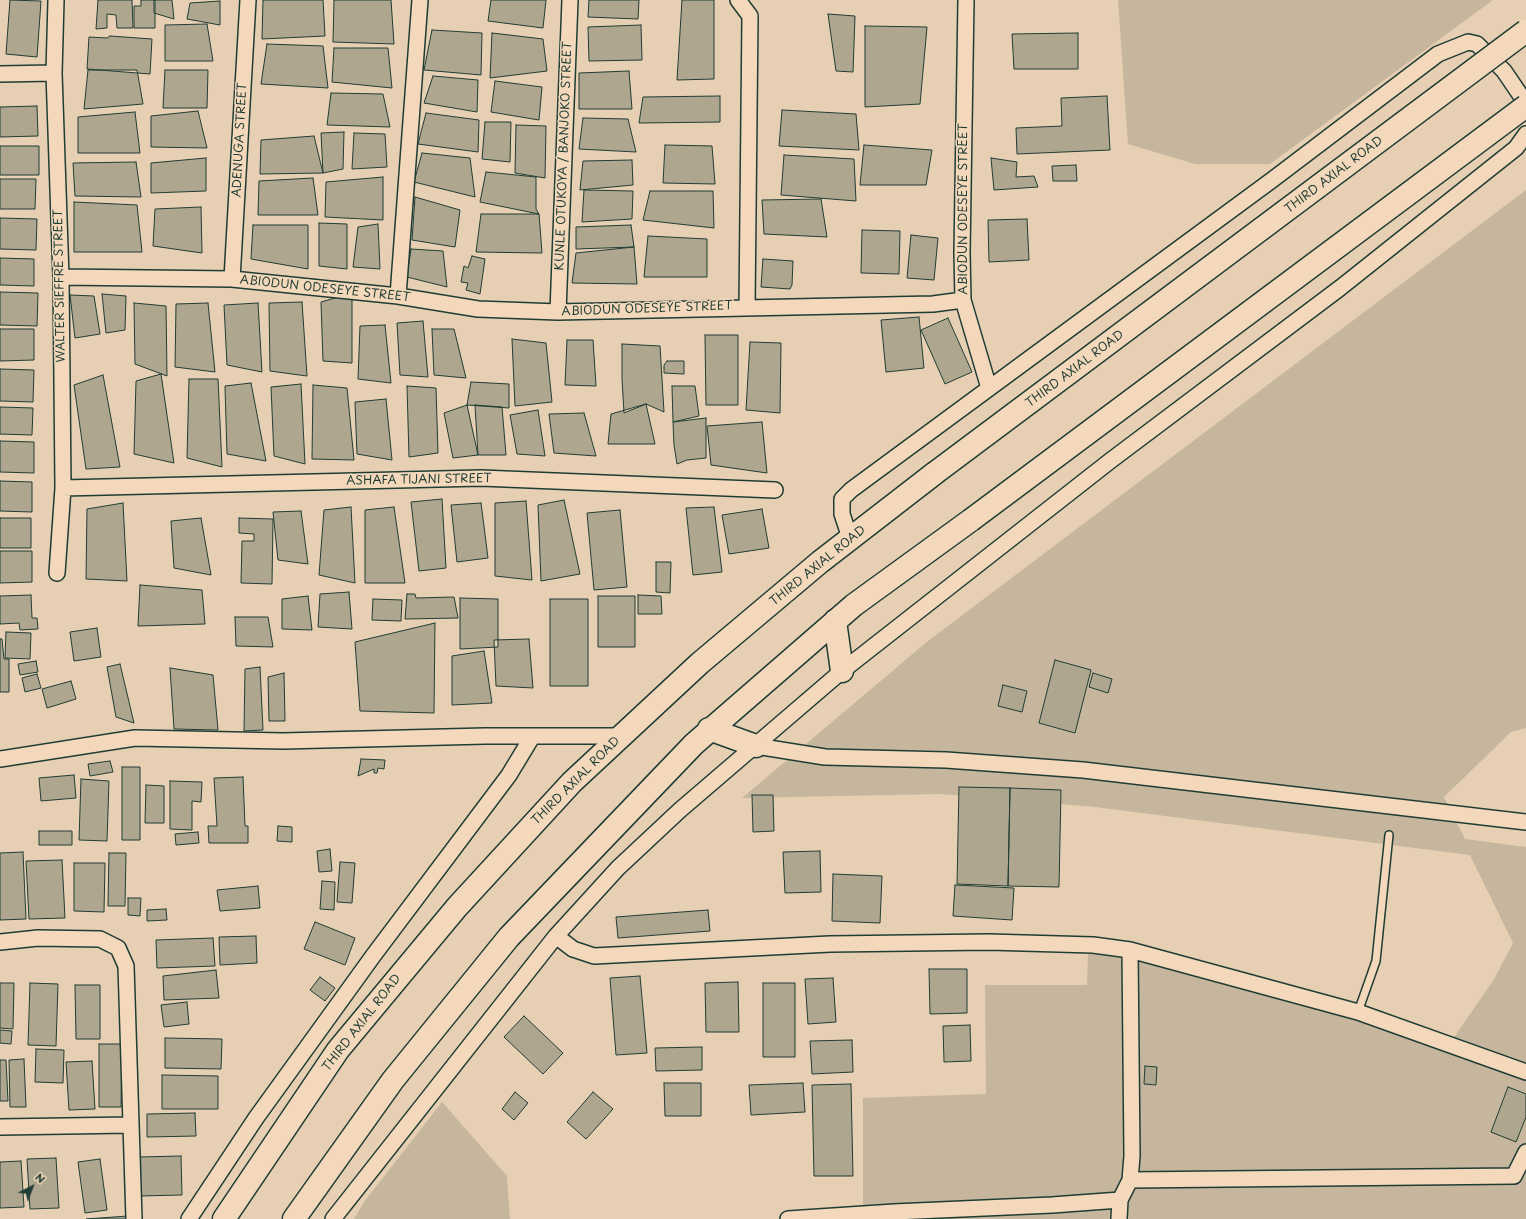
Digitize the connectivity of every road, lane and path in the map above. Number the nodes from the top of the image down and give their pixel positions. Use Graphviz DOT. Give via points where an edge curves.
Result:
graph roads {
  1 [pos="56,0"];
  2 [pos="248,0"];
  3 [pos="420,0"];
  4 [pos="570,0"];
  5 [pos="738,0"];
  6 [pos="966,0"];
  7 [pos="1526,31"];
  8 [pos="54,73"];
  9 [pos="0,74"];
  10 [pos="1526,106"];
  11 [pos="1526,134"];
  12 [pos="61,277"];
  13 [pos="232,279"];
  14 [pos="398,296"];
  15 [pos="963,300"];
  16 [pos="747,307"];
  17 [pos="558,312"];
  18 [pos="989,388"];
  19 [pos="63,488"];
  20 [pos="775,490"];
  21 [pos="850,538"];
  22 [pos="57,572"];
  23 [pos="835,621"];
  24 [pos="842,671"];
  25 [pos="709,729"];
  26 [pos="619,736"];
  27 [pos="532,737"];
  28 [pos="756,746"];
  29 [pos="0,758"];
  30 [pos="1526,822"];
  31 [pos="1389,834"];
  32 [pos="556,936"];
  33 [pos="0,942"];
  34 [pos="1130,950"];
  35 [pos="1358,1012"];
  36 [pos="1526,1072"];
  37 [pos="130,1126"];
  38 [pos="0,1127"];
  39 [pos="1526,1152"];
  40 [pos="1130,1180"];
  41 [pos="1120,1200"];
  42 [pos="134,1219"];
  43 [pos="189,1219"];
  44 [pos="224,1219"];
  45 [pos="294,1219"];
  46 [pos="333,1219"];
  47 [pos="788,1219"];
  48 [pos="1119,1219"];
  1 -- 8 [label="street, WALTER SIEFFRE STREET"];
  2 -- 13 [label="street, ADENUGA STREET"];
  3 -- 14 [label="street"];
  4 -- 17 [label="street, KUNLE OTUKOYA / BANJOKO STREET"];
  5 -- 16 [label="street" via="750,16"];
  6 -- 15 [label="street, ABIODUN ODESEYE STREET"];
  7 -- 21 [label="highway, THIRD AXIAL ROAD, bridge"];
  8 -- 9 [label="street"];
  8 -- 12 [label="street, WALTER SIEFFRE STREET"];
  10 -- 18 [label="street" via="1504,71 1477,44 1468,42 1438,54 1272,180"];
  10 -- 23 [label="highway, bridge"];
  11 -- 24 [label="street" via="1516,148 1340,288 1110,461"];
  12 -- 13 [label="street, ABIODUN ODESEYE STREET"];
  12 -- 19 [label="street, WALTER SIEFFRE STREET"];
  13 -- 14 [label="street, ABIODUN ODESEYE STREET"];
  14 -- 17 [label="street, ABIODUN ODESEYE STREET" via="478,309"];
  15 -- 16 [label="street, ABIODUN ODESEYE STREET" via="933,304"];
  15 -- 18 [label="street"];
  16 -- 17 [label="street, ABIODUN ODESEYE STREET"];
  18 -- 21 [label="street" via="842,499 842,514"];
  19 -- 20 [label="street, ASHAFA TIJANI STREET" via="481,478"];
  19 -- 22 [label="street, WALTER SIEFFRE STREET"];
  21 -- 26 [label="highway, THIRD AXIAL ROAD" via="700,663"];
  23 -- 24 [label="highway"];
  23 -- 25 [label="highway"];
  24 -- 28 [label="street"];
  25 -- 28 [label="highway"];
  25 -- 45 [label="highway" via="509,937 393,1080"];
  26 -- 27 [label="street"];
  26 -- 44 [label="highway, THIRD AXIAL ROAD" via="572,782 457,907 338,1050"];
  27 -- 29 [label="street" via="283,741 135,738"];
  27 -- 43 [label="street" via="509,775 261,1111"];
  28 -- 30 [label="street" via="825,757 946,760 1083,770"];
  28 -- 32 [label="street" via="680,810 618,868"];
  31 -- 35 [label="lane" via="1376,961"];
  32 -- 34 [label="street" via="573,949 594,956 830,944 989,942 1093,945"];
  32 -- 46 [label="street"];
  33 -- 37 [label="street" via="38,938 100,939 118,948 126,966"];
  34 -- 35 [label="street"];
  34 -- 40 [label="street"];
  35 -- 36 [label="street"];
  37 -- 38 [label="street"];
  37 -- 42 [label="street"];
  39 -- 40 [label="street" via="1514,1176"];
  40 -- 41 [label="street"];
  41 -- 47 [label="street"];
  41 -- 48 [label="street"];
}
